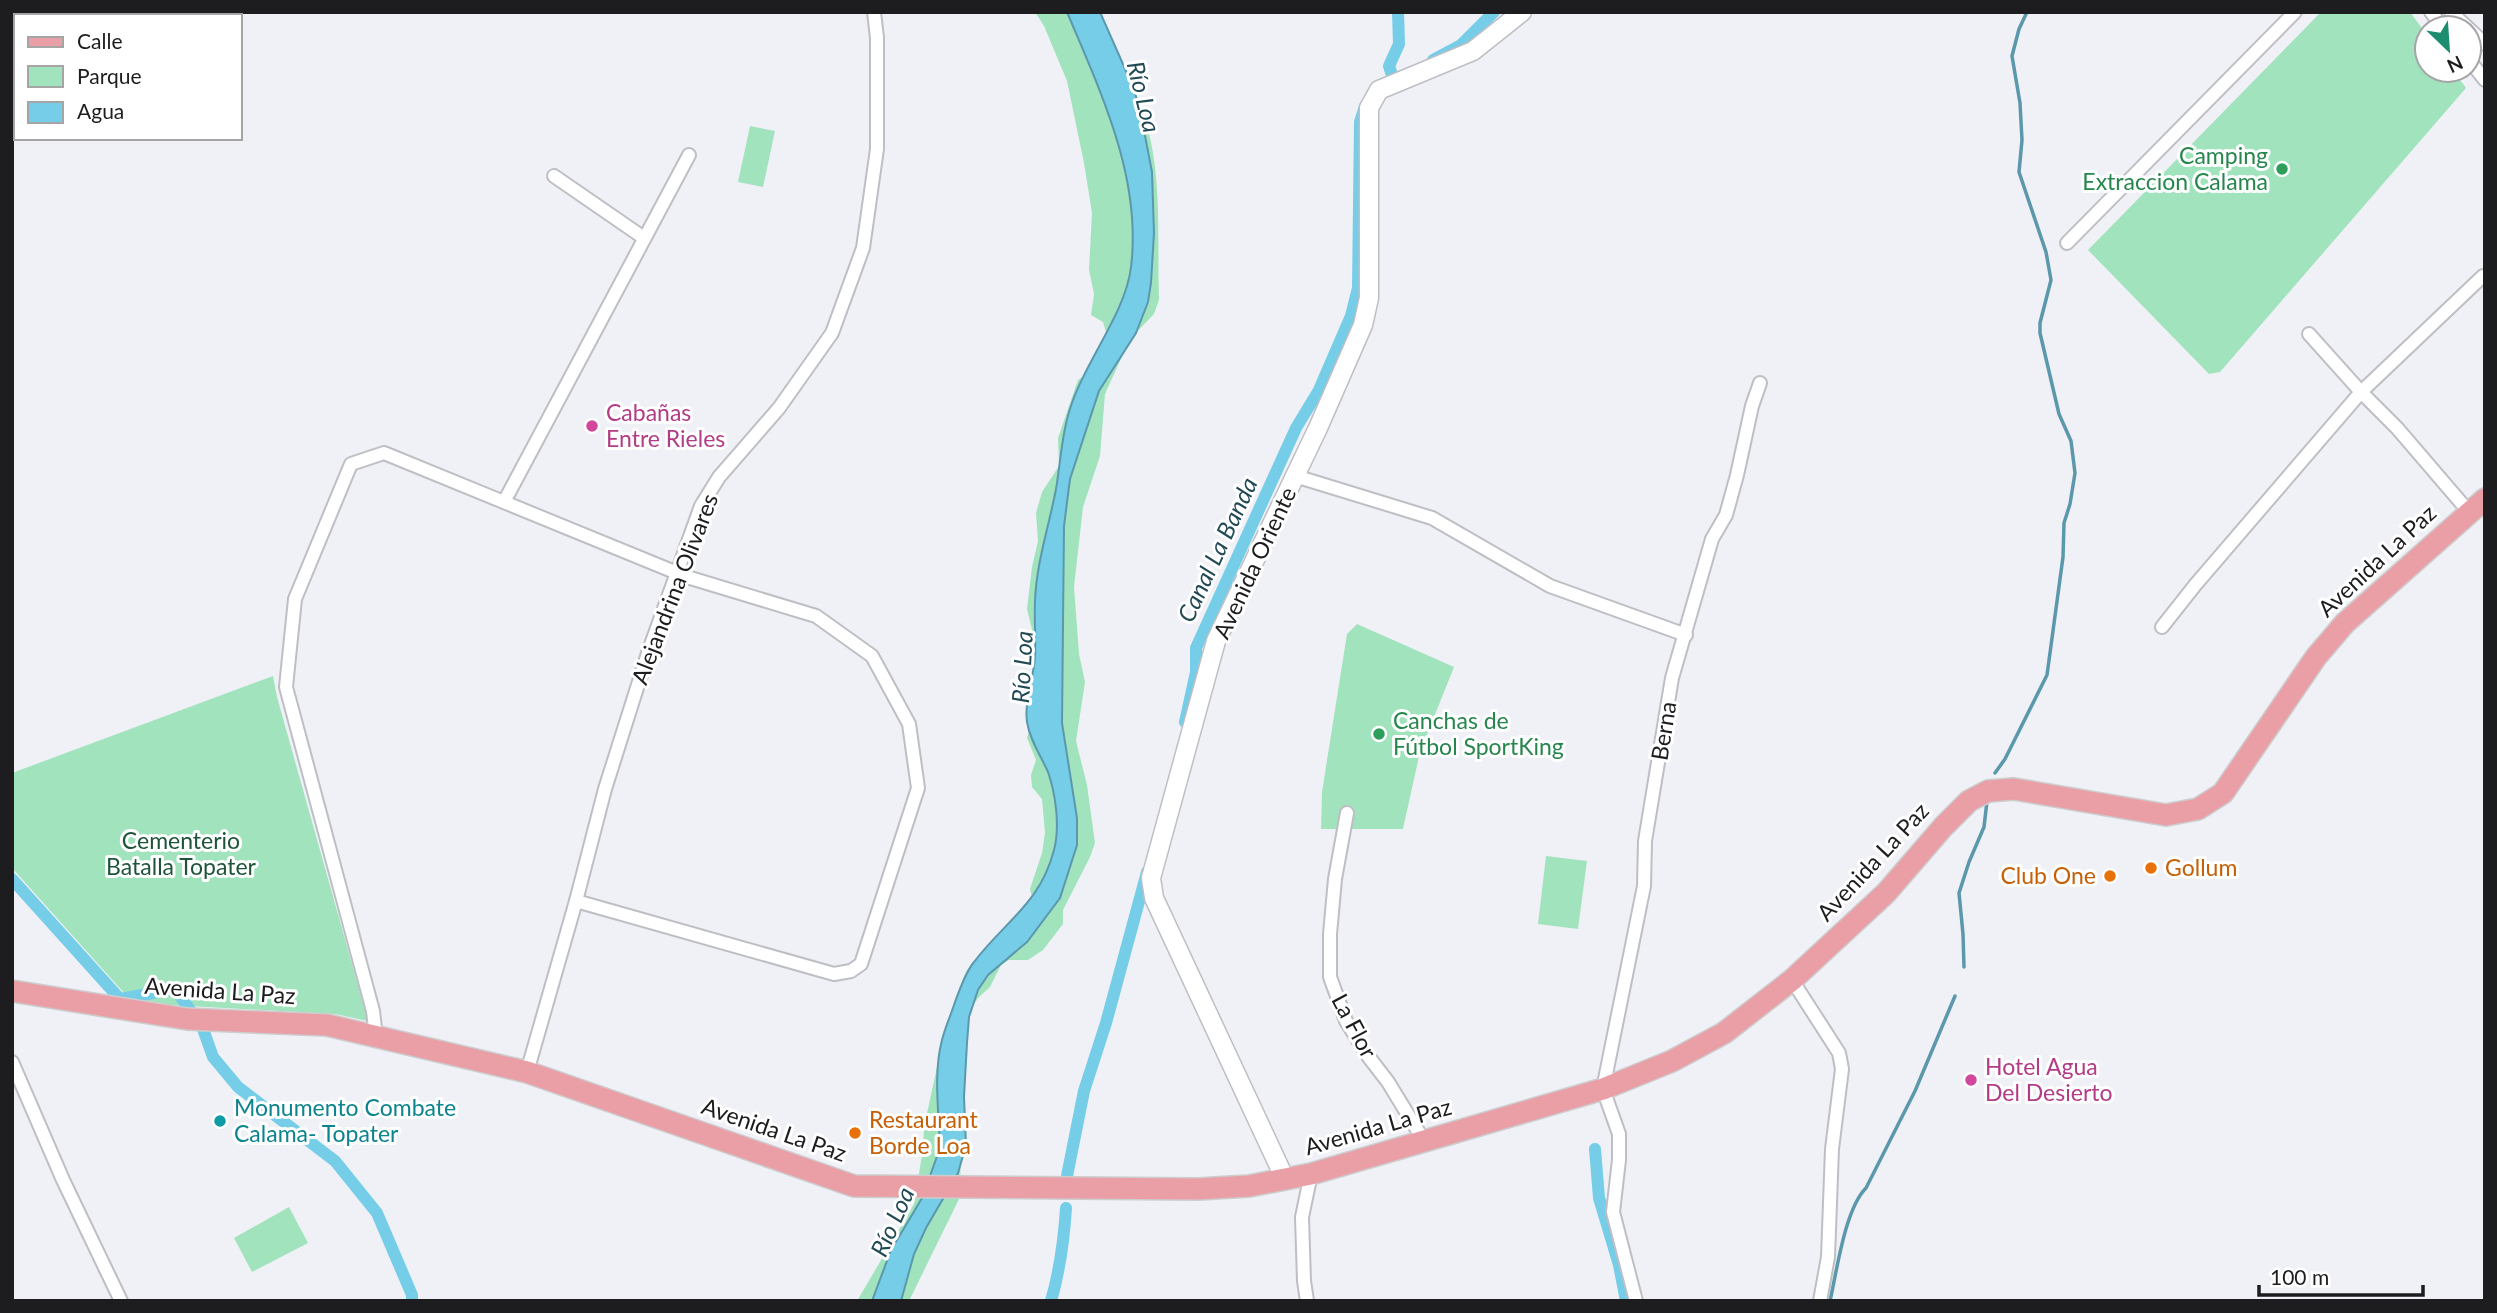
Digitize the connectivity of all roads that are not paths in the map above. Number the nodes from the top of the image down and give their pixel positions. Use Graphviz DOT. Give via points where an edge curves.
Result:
graph roads {
  1 [pos="874,12"];
  2 [pos="1522,12"];
  3 [pos="2295,12"];
  4 [pos="689,155"];
  5 [pos="554,176"];
  6 [pos="644,238"];
  7 [pos="2067,243"];
  8 [pos="2483,276"];
  9 [pos="2309,334"];
  10 [pos="1760,383"];
  11 [pos="2361,392"];
  12 [pos="1295,476"];
  13 [pos="504,502"];
  14 [pos="2477,505"];
  15 [pos="676,572"];
  16 [pos="2162,627"];
  17 [pos="1686,635"];
  18 [pos="1347,813"];
  19 [pos="576,901"];
  20 [pos="12,976"];
  21 [pos="1792,980"];
  22 [pos="12,991"];
  23 [pos="12,998"];
  24 [pos="63,1000"];
  25 [pos="376,1037"];
  26 [pos="12,1062"];
  27 [pos="527,1073"];
  28 [pos="1603,1089"];
  29 [pos="1424,1141"];
  30 [pos="1311,1174"];
  31 [pos="1285,1179"];
  32 [pos="121,1301"];
  33 [pos="1307,1301"];
  34 [pos="1636,1301"];
  35 [pos="1820,1301"];
  1 -- 15 [label="street, Alejandrina Olivares" via="877,149 863,248 832,333 779,408 719,477 701,506"];
  2 -- 12 [label="street, Avenida Oriente" via="1473,51 1379,90 1369,108 1369,298 1363,325"];
  3 -- 7 [label="street"];
  4 -- 6 [label="street"];
  5 -- 6 [label="street"];
  6 -- 13 [label="street"];
  8 -- 11 [label="street"];
  9 -- 11 [label="street"];
  10 -- 17 [label="street, Berna" via="1730,502 1712,539"];
  11 -- 14 [label="street"];
  11 -- 16 [label="street"];
  12 -- 17 [label="street" via="1432,518 1550,586"];
  12 -- 31 [label="street, Avenida Oriente" via="1216,642 1150,878 1154,898"];
  13 -- 15 [label="street"];
  13 -- 25 [label="street" via="384,453 351,464 295,599 286,687 373,1011"];
  14 -- 21 [label="main road, Avenida La Paz" via="2345,622 2316,657 2233,782 2211,803 2189,813 2166,815 2014,789 1979,794 1943,827 1886,893"];
  15 -- 19 [label="street, Alejandrina Olivares" via="604,789"];
  15 -- 19 [label="street" via="817,616 872,656 909,724 918,788 862,964 843,974"];
  17 -- 28 [label="street, Berna" via="1672,678 1645,841 1644,886"];
  18 -- 29 [label="street, La Flor" via="1335,879 1330,977 1346,1021"];
  19 -- 27 [label="street, Alejandrina Olivares"];
  20 -- 24 [label="main road"];
  21 -- 28 [label="main road, Avenida La Paz" via="1724,1033 1672,1061"];
  21 -- 35 [label="street" via="1839,1053 1842,1069 1832,1149 1828,1257"];
  22 -- 24 [label="main road, Avenida La Paz"];
  23 -- 24 [label="main road, Avenida La Paz"];
  24 -- 25 [label="main road, Avenida La Paz" via="187,1019 327,1024"];
  25 -- 27 [label="main road, Avenida La Paz"];
  26 -- 32 [label="street"];
  27 -- 31 [label="main road, Avenida La Paz" via="854,1186 1198,1189"];
  28 -- 29 [label="main road, Avenida La Paz"];
  28 -- 34 [label="street" via="1619,1134 1613,1212"];
  29 -- 30 [label="main road, Avenida La Paz"];
  30 -- 31 [label="main road, Avenida La Paz"];
  30 -- 33 [label="street" via="1302,1217"];
}
